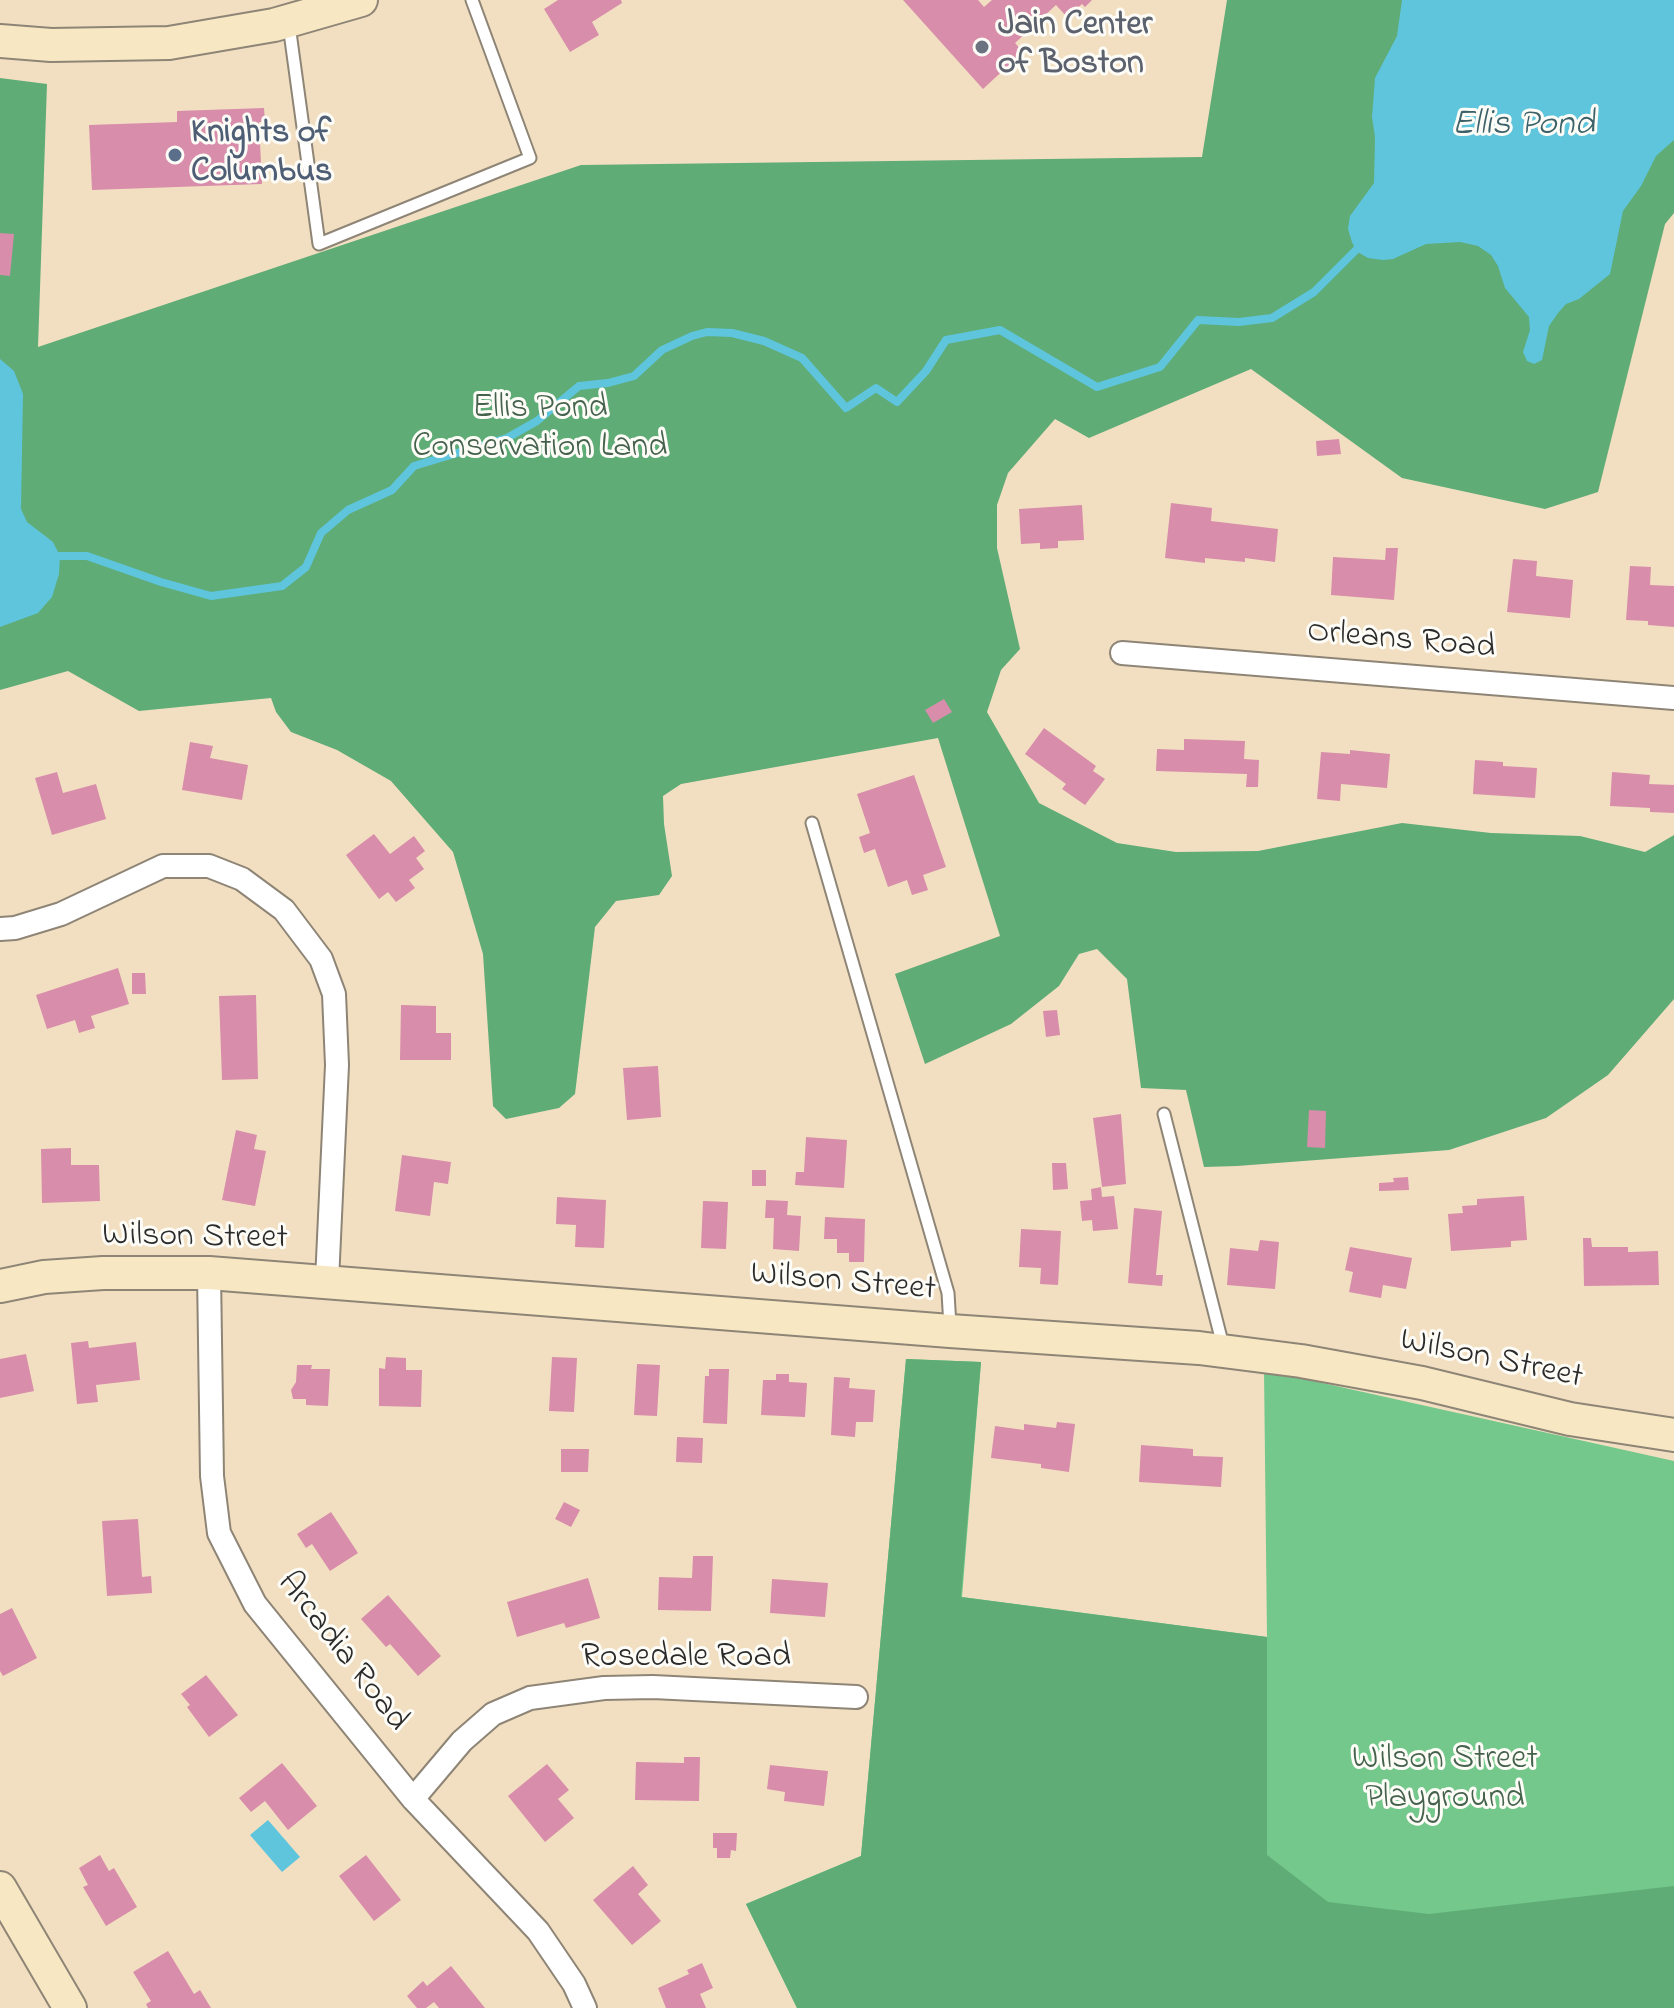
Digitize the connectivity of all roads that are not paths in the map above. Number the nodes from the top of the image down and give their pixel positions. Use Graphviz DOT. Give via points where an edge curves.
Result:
graph roads {
  1 [pos="361,0"];
  2 [pos="472,0"];
  3 [pos="289,21"];
  4 [pos="0,41"];
  5 [pos="1122,653"];
  6 [pos="1674,698"];
  7 [pos="812,823"];
  8 [pos="0,929"];
  9 [pos="1164,1114"];
  10 [pos="209,1273"];
  11 [pos="327,1281"];
  12 [pos="0,1286"];
  13 [pos="950,1331"];
  14 [pos="1225,1351"];
  15 [pos="1674,1435"];
  16 [pos="856,1697"];
  17 [pos="413,1799"];
  18 [pos="0,1888"];
  19 [pos="70,2008"];
  20 [pos="585,2008"];
  1 -- 3 [label="street"];
  2 -- 3 [label="lane" via="530,158 319,244"];
  3 -- 4 [label="street" via="169,43"];
  5 -- 6 [label="street, Orleans Road"];
  7 -- 13 [label="lane" via="948,1293"];
  8 -- 11 [label="street" via="61,914 163,866 209,866 242,879 284,910 321,959 334,994 337,1065"];
  9 -- 14 [label="lane"];
  10 -- 11 [label="street, Wilson Street"];
  10 -- 12 [label="street, Wilson Street" via="103,1273"];
  10 -- 17 [label="street, Arcadia Road" via="212,1476 219,1533 255,1604"];
  11 -- 13 [label="street, Wilson Street"];
  13 -- 14 [label="street, Wilson Street"];
  14 -- 15 [label="street, Wilson Street" via="1422,1383 1570,1419"];
  16 -- 17 [label="street, Rosedale Road" via="641,1687 530,1698 493,1714 462,1741"];
  17 -- 20 [label="street, Arcadia Road" via="538,1931"];
  18 -- 19 [label="street"];
}
